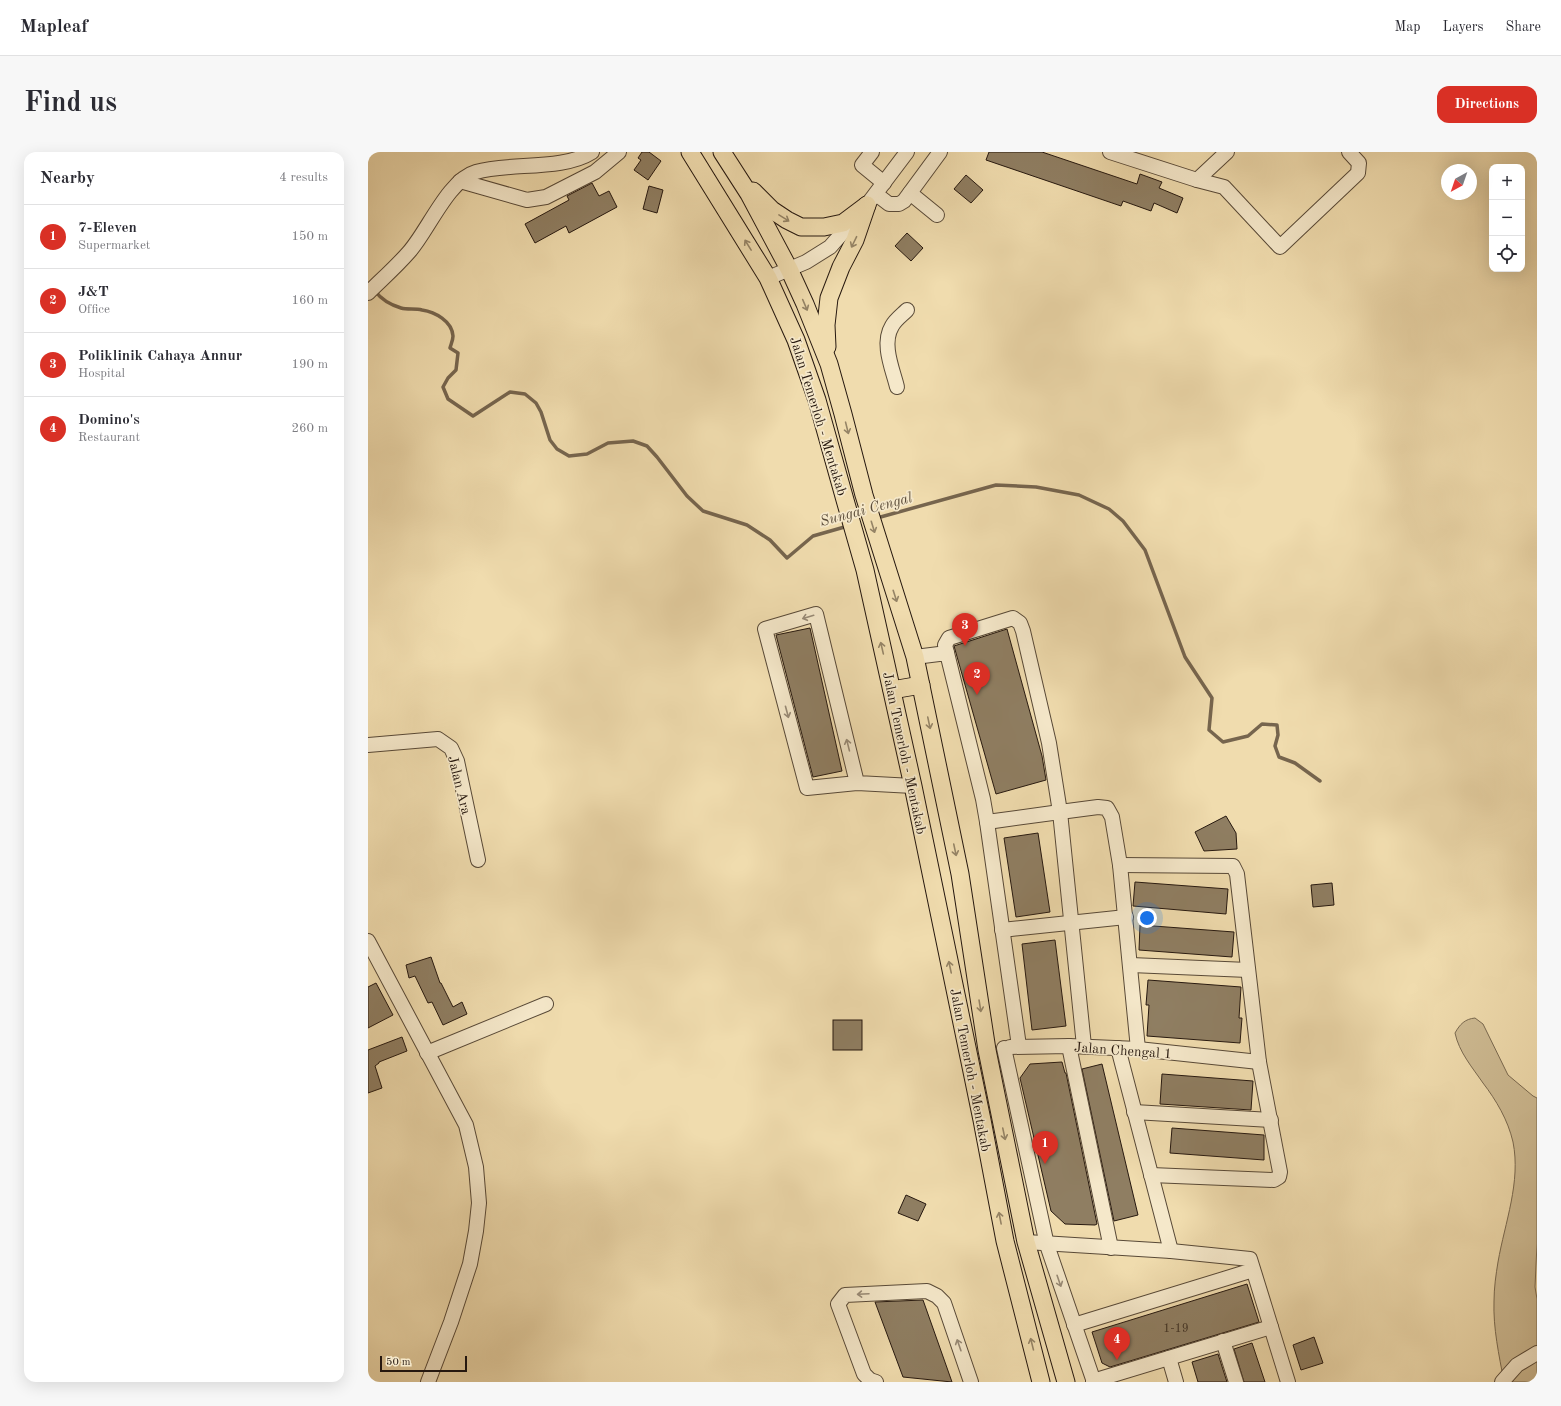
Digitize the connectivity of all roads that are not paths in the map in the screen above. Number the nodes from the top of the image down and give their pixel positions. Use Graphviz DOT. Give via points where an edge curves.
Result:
graph roads {
  1 [pos="592,152"];
  2 [pos="619,152"];
  3 [pos="690,152"];
  4 [pos="722,152"];
  5 [pos="872,152"];
  6 [pos="907,152"];
  7 [pos="940,152"];
  8 [pos="1110,152"];
  9 [pos="1227,152"];
  10 [pos="1349,152"];
  11 [pos="735,172"];
  12 [pos="1198,180"];
  13 [pos="460,181"];
  14 [pos="910,193"];
  15 [pos="876,194"];
  16 [pos="721,202"];
  17 [pos="937,215"];
  18 [pos="788,269"];
  19 [pos="768,278"];
  20 [pos="368,294"];
  21 [pos="907,310"];
  22 [pos="829,364"];
  23 [pos="898,387"];
  24 [pos="947,652"];
  25 [pos="915,657"];
  26 [pos="921,685"];
  27 [pos="892,690"];
  28 [pos="368,745"];
  29 [pos="857,783"];
  30 [pos="914,786"];
  31 [pos="1060,812"];
  32 [pos="987,822"];
  33 [pos="478,860"];
  34 [pos="1120,865"];
  35 [pos="1126,916"];
  36 [pos="1072,923"];
  37 [pos="1002,930"];
  38 [pos="370,949"];
  39 [pos="1131,965"];
  40 [pos="1248,970"];
  41 [pos="546,1004"];
  42 [pos="1019,1046"];
  43 [pos="1069,1046"];
  44 [pos="1084,1046"];
  45 [pos="1004,1048"];
  46 [pos="1118,1048"];
  47 [pos="1138,1049"];
  48 [pos="986,1050"];
  49 [pos="427,1053"];
  50 [pos="1259,1062"];
  51 [pos="1134,1112"];
  52 [pos="1271,1120"];
  53 [pos="1151,1175"];
  54 [pos="1026,1242"];
  55 [pos="1047,1244"];
  56 [pos="1111,1248"];
  57 [pos="1171,1251"];
  58 [pos="1253,1270"];
  59 [pos="1074,1325"];
  60 [pos="1271,1326"];
  61 [pos="1223,1341"];
  62 [pos="1537,1353"];
  63 [pos="1169,1358"];
  64 [pos="428,1382"];
  65 [pos="876,1382"];
  66 [pos="971,1382"];
  67 [pos="1041,1382"];
  68 [pos="1066,1382"];
  69 [pos="1094,1382"];
  70 [pos="1176,1382"];
  71 [pos="1236,1382"];
  72 [pos="1288,1382"];
  73 [pos="1502,1382"];
  1 -- 13 [label="street" via="563,162 475,172"];
  2 -- 13 [label="street" via="595,172 546,197 527,200"];
  3 -- 16 [label="main road, Jalan Temerloh - Mentakab"];
  4 -- 11 [label="main road, Jalan Temerloh - Mentakab"];
  5 -- 15 [label="street" via="862,165"];
  6 -- 15 [label="street"];
  7 -- 14 [label="street"];
  8 -- 12 [label="street"];
  9 -- 12 [label="street"];
  10 -- 12 [label="street" via="1359,163 1358,173 1280,247 1224,187"];
  11 -- 15 [label="main road, one-way" via="772,210 801,227 824,227 843,223"];
  11 -- 16 [label="main road" via="742,198 740,204 732,207"];
  11 -- 18 [label="main road, Jalan Temerloh - Mentakab"];
  13 -- 20 [label="street" via="410,252"];
  14 -- 15 [label="street" via="899,204 889,204"];
  14 -- 17 [label="street"];
  15 -- 18 [label="street" via="830,247 806,262"];
  15 -- 22 [label="main road, one-way" via="829,298 826,325"];
  19 -- 16 [label="main road, Jalan Temerloh - Mentakab, one-way"];
  18 -- 19 [label="street"];
  18 -- 22 [label="main road, Jalan Temerloh - Mentakab, one-way"];
  27 -- 19 [label="main road, Jalan Temerloh - Mentakab, one-way" via="863,564 817,400 796,340"];
  21 -- 23 [label="street" via="892,326 888,339 889,356"];
  22 -- 25 [label="main road, Jalan Temerloh - Mentakab, one-way" via="864,495"];
  24 -- 25 [label="street"];
  24 -- 31 [label="street" via="949,638 1013,618 1020,623 1048,736"];
  24 -- 32 [label="street"];
  25 -- 26 [label="main road, Jalan Temerloh - Mentakab"];
  26 -- 27 [label="main road"];
  26 -- 48 [label="main road, Jalan Temerloh - Mentakab, one-way" via="960,874"];
  27 -- 30 [label="main road, Jalan Temerloh - Mentakab"];
  28 -- 33 [label="street, Jalan Ara" via="438,739 451,748 457,760"];
  29 -- 29 [label="street, one-way" via="816,614 765,629 806,788"];
  29 -- 30 [label="street"];
  67 -- 30 [label="main road, Jalan Temerloh - Mentakab, one-way" via="1004,1241"];
  31 -- 32 [label="street"];
  31 -- 34 [label="street" via="1107,808 1112,817"];
  31 -- 36 [label="street"];
  32 -- 37 [label="street"];
  34 -- 35 [label="street"];
  34 -- 40 [label="street" via="1233,866 1237,874"];
  35 -- 36 [label="street"];
  35 -- 39 [label="street"];
  36 -- 37 [label="street"];
  36 -- 44 [label="street"];
  37 -- 42 [label="street"];
  38 -- 49 [label="street"];
  39 -- 40 [label="street"];
  39 -- 47 [label="street"];
  40 -- 50 [label="street"];
  41 -- 49 [label="street"];
  42 -- 43 [label="street, Jalan Chengal 1"];
  42 -- 45 [label="street, Jalan Chengal 1"];
  43 -- 44 [label="street, Jalan Chengal 1"];
  43 -- 56 [label="street"];
  44 -- 46 [label="street, Jalan Chengal 1"];
  45 -- 48 [label="street, Jalan Chengal 1"];
  45 -- 55 [label="street"];
  46 -- 47 [label="street, Jalan Chengal 1"];
  46 -- 51 [label="street"];
  47 -- 50 [label="street, Jalan Chengal 1"];
  48 -- 54 [label="main road, Jalan Temerloh - Mentakab, one-way"];
  49 -- 64 [label="street" via="466,1125 476,1167 479,1203 470,1264"];
  50 -- 52 [label="street"];
  51 -- 52 [label="street"];
  51 -- 53 [label="street"];
  52 -- 53 [label="street" via="1280,1172 1279,1177 1274,1180"];
  53 -- 57 [label="street"];
  54 -- 55 [label="street"];
  54 -- 68 [label="main road, Jalan Temerloh - Mentakab"];
  55 -- 56 [label="street"];
  55 -- 59 [label="street, one-way"];
  56 -- 57 [label="street"];
  57 -- 58 [label="street" via="1250,1259"];
  58 -- 59 [label="street"];
  58 -- 60 [label="street"];
  59 -- 69 [label="street"];
  60 -- 61 [label="street"];
  60 -- 72 [label="street"];
  61 -- 63 [label="street"];
  61 -- 71 [label="street"];
  62 -- 73 [label="street" via="1517,1365"];
  63 -- 69 [label="street"];
  63 -- 70 [label="street"];
  66 -- 65 [label="street, one-way" via="944,1304 937,1296 927,1291 845,1295 838,1304 864,1374"];
}
